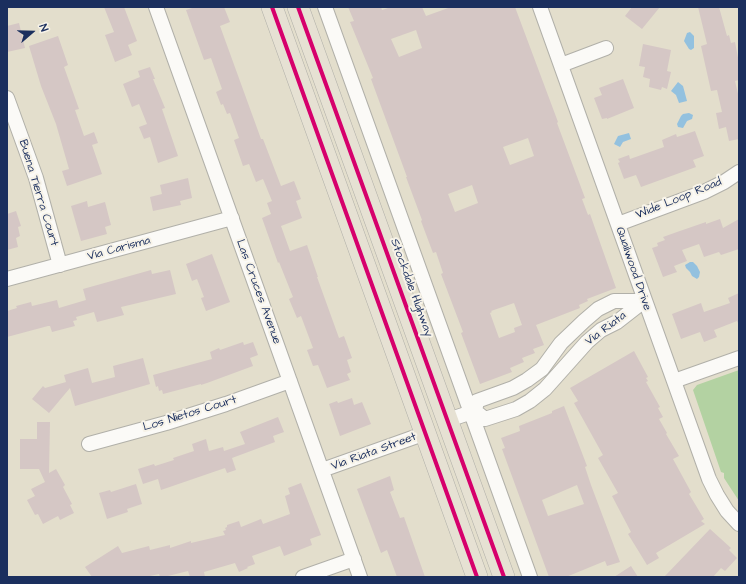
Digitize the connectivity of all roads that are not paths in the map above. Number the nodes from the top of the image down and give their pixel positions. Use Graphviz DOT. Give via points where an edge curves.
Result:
graph roads {
  1 [pos="156,7"];
  2 [pos="272,7"];
  3 [pos="286,7"];
  4 [pos="298,7"];
  5 [pos="325,7"];
  6 [pos="540,7"];
  7 [pos="606,48"];
  8 [pos="317,60"];
  9 [pos="561,65"];
  10 [pos="7,98"];
  11 [pos="739,172"];
  12 [pos="232,218"];
  13 [pos="618,224"];
  14 [pos="60,265"];
  15 [pos="7,279"];
  16 [pos="644,301"];
  17 [pos="379,306"];
  18 [pos="739,358"];
  19 [pos="290,381"];
  20 [pos="674,381"];
  21 [pos="473,412"];
  22 [pos="448,420"];
  23 [pos="426,433"];
  24 [pos="88,444"];
  25 [pos="322,470"];
  26 [pos="739,524"];
  27 [pos="493,548"];
  28 [pos="354,559"];
  29 [pos="302,577"];
  30 [pos="360,577"];
  31 [pos="477,577"];
  32 [pos="504,577"];
  33 [pos="530,577"];
  1 -- 12 [label="street, Las Cruces Avenue"];
  2 -- 17 [label="main road"];
  3 -- 8 [label="main road"];
  4 -- 8 [label="main road, Stockdale Highway"];
  5 -- 21 [label="street"];
  6 -- 9 [label="street, Quailwood Drive"];
  7 -- 9 [label="street"];
  8 -- 22 [label="main road, Stockdale Highway"];
  9 -- 13 [label="street, Quailwood Drive"];
  10 -- 14 [label="street, Buena Tierra Court" via="36,178"];
  11 -- 13 [label="street, Wide Loop Road" via="704,192"];
  12 -- 14 [label="street, Via Carisma"];
  12 -- 19 [label="street, Las Cruces Avenue"];
  13 -- 16 [label="street, Quailwood Drive"];
  14 -- 15 [label="street, Via Carisma"];
  16 -- 20 [label="street, Quailwood Drive"];
  16 -- 21 [label="street, Via Riata" via="614,301 598,309 561,343 542,368 513,388 477,401"];
  16 -- 21 [label="street, Via Riata" via="587,342 545,389 530,401 516,409 484,419"];
  17 -- 22 [label="main road" via="404,341 431,410 440,418"];
  17 -- 23 [label="main road"];
  18 -- 20 [label="street"];
  19 -- 24 [label="street, Los Nietos Court" via="166,423"];
  19 -- 25 [label="street, Las Cruces Avenue"];
  20 -- 26 [label="street, Quailwood Drive" via="709,479 727,511"];
  21 -- 22 [label="street"];
  21 -- 33 [label="street"];
  22 -- 27 [label="main road, Stockdale Highway"];
  23 -- 25 [label="street, Via Riata Street"];
  23 -- 27 [label="main road" via="437,435 441,441 468,513"];
  23 -- 31 [label="main road"];
  25 -- 28 [label="street, Las Cruces Avenue"];
  27 -- 32 [label="main road, Stockdale Highway"];
  28 -- 29 [label="street"];
  28 -- 30 [label="street, Las Cruces Avenue"];
}
